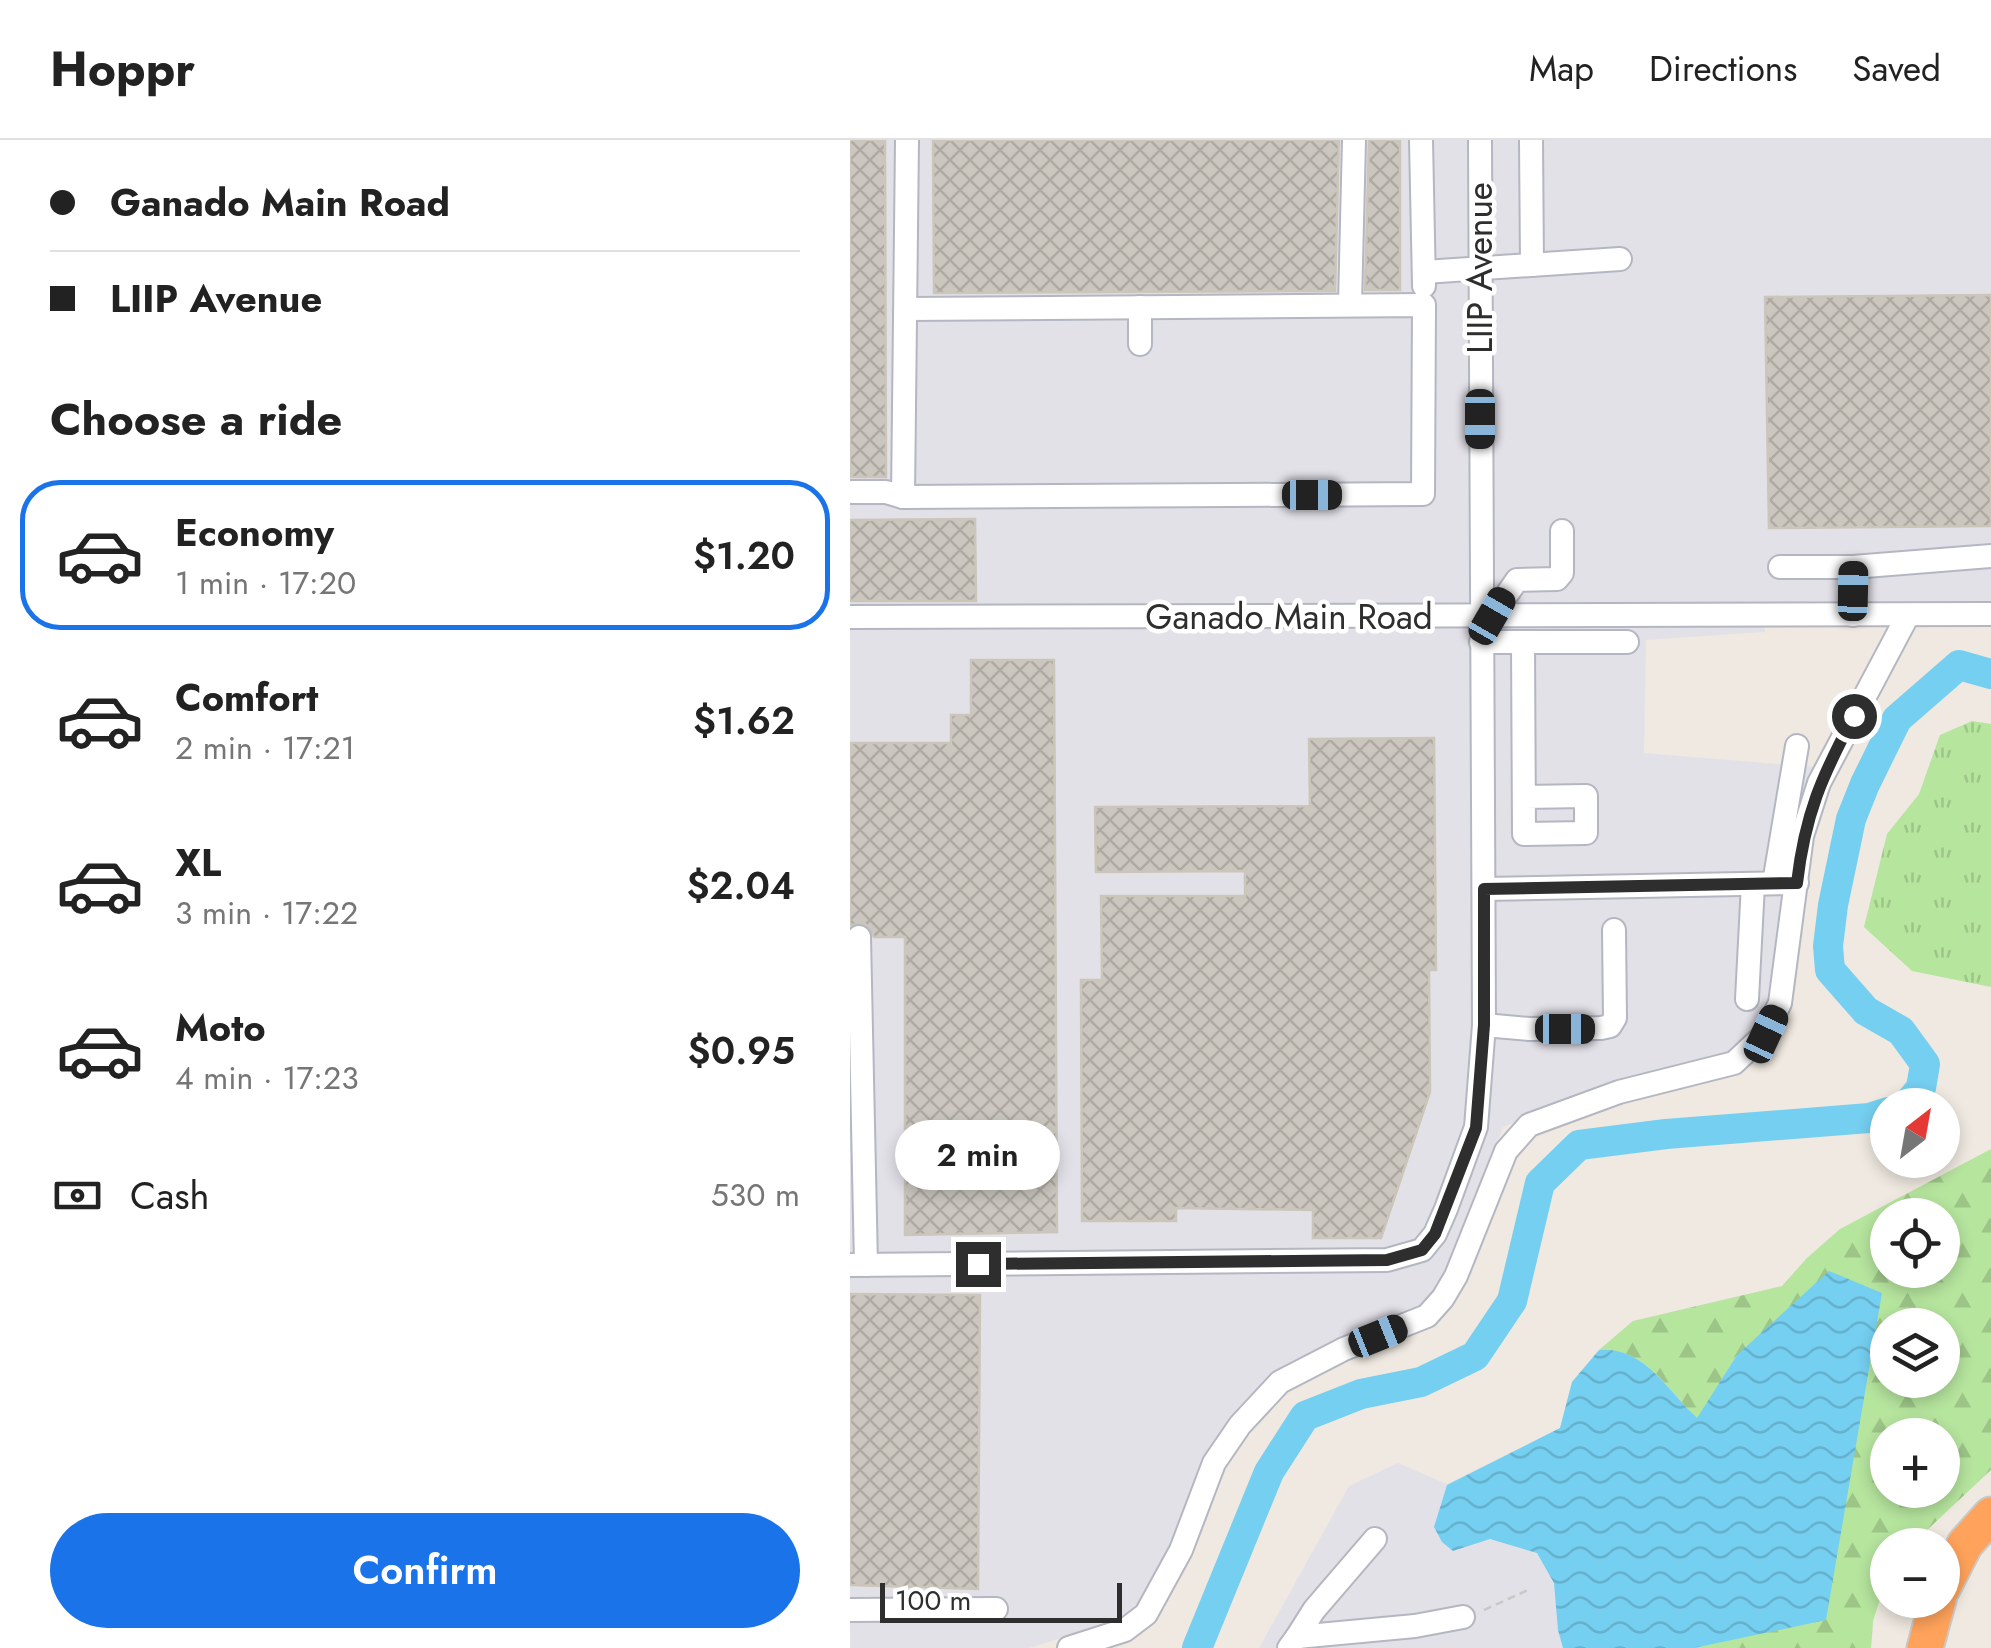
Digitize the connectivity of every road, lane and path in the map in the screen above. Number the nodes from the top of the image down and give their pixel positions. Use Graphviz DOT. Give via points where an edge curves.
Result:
graph roads {
  1 [pos="908,140"];
  2 [pos="1354,140"];
  3 [pos="1421,140"];
  4 [pos="1480,140"];
  5 [pos="1531,140"];
  6 [pos="1620,259"];
  7 [pos="1532,266"];
  8 [pos="1480,269"];
  9 [pos="1424,272"];
  10 [pos="1350,304"];
  11 [pos="1424,305"];
  12 [pos="1140,307"];
  13 [pos="907,308"];
  14 [pos="1140,344"];
  15 [pos="850,492"];
  16 [pos="902,497"];
  17 [pos="1562,531"];
  18 [pos="1991,556"];
  19 [pos="1780,567"];
  20 [pos="1853,567"];
  21 [pos="1908,614"];
  22 [pos="1991,614"];
  23 [pos="1852,615"];
  24 [pos="1487,616"];
  25 [pos="850,617"];
  26 [pos="1481,642"];
  27 [pos="1627,642"];
  28 [pos="1522,643"];
  29 [pos="1797,746"];
  30 [pos="1524,796"];
  31 [pos="1774,883"];
  32 [pos="1484,889"];
  33 [pos="1614,930"];
  34 [pos="859,938"];
  35 [pos="1747,999"];
  36 [pos="1484,1025"];
  37 [pos="858,1265"];
  38 [pos="1991,1515"];
  39 [pos="1375,1539"];
  40 [pos="1960,1554"];
  41 [pos="1528,1590"];
  42 [pos="996,1609"];
  43 [pos="850,1610"];
  44 [pos="1462,1617"];
  45 [pos="1933,1618"];
  46 [pos="1293,1642"];
  47 [pos="1069,1648"];
  48 [pos="1925,1648"];
  1 -- 13 [label="street"];
  2 -- 10 [label="street"];
  3 -- 9 [label="street"];
  4 -- 8 [label="street, LIIP Avenue"];
  5 -- 7 [label="street"];
  6 -- 7 [label="street"];
  7 -- 8 [label="street"];
  8 -- 9 [label="street"];
  8 -- 24 [label="street, LIIP Avenue"];
  9 -- 11 [label="street"];
  10 -- 11 [label="street"];
  10 -- 12 [label="street"];
  11 -- 16 [label="street" via="1423,494"];
  12 -- 13 [label="street"];
  12 -- 14 [label="street"];
  13 -- 16 [label="street"];
  15 -- 16 [label="street"];
  17 -- 24 [label="street" via="1558,579 1517,580"];
  18 -- 20 [label="street"];
  19 -- 20 [label="street"];
  20 -- 23 [label="street"];
  21 -- 22 [label="street, Ganado Main Road"];
  21 -- 23 [label="street, Ganado Main Road"];
  21 -- 31 [label="street"];
  23 -- 24 [label="street, Ganado Main Road"];
  24 -- 25 [label="street, Ganado Main Road"];
  24 -- 26 [label="street, LIIP Avenue"];
  26 -- 28 [label="street"];
  26 -- 32 [label="street, LIIP Avenue"];
  27 -- 28 [label="street"];
  28 -- 30 [label="street"];
  29 -- 31 [label="street"];
  31 -- 32 [label="street"];
  31 -- 35 [label="street"];
  31 -- 47 [label="street" via="1780,1003 1766,1034 1734,1064 1620,1092 1529,1125 1516,1136 1443,1298 1427,1316 1280,1382 1214,1463 1181,1550 1146,1614 1125,1630"];
  32 -- 36 [label="street, LIIP Avenue"];
  33 -- 36 [label="street" via="1610,1026"];
  34 -- 37 [label="street"];
  36 -- 37 [label="street, LIIP Avenue" via="1476,1128 1435,1234 1407,1257"];
  38 -- 40 [label="highway"];
  39 -- 46 [label="street"];
  41 -- 44 [label="path"];
  42 -- 43 [label="street"];
  44 -- 46 [label="street"];
  45 -- 48 [label="highway"];
}
